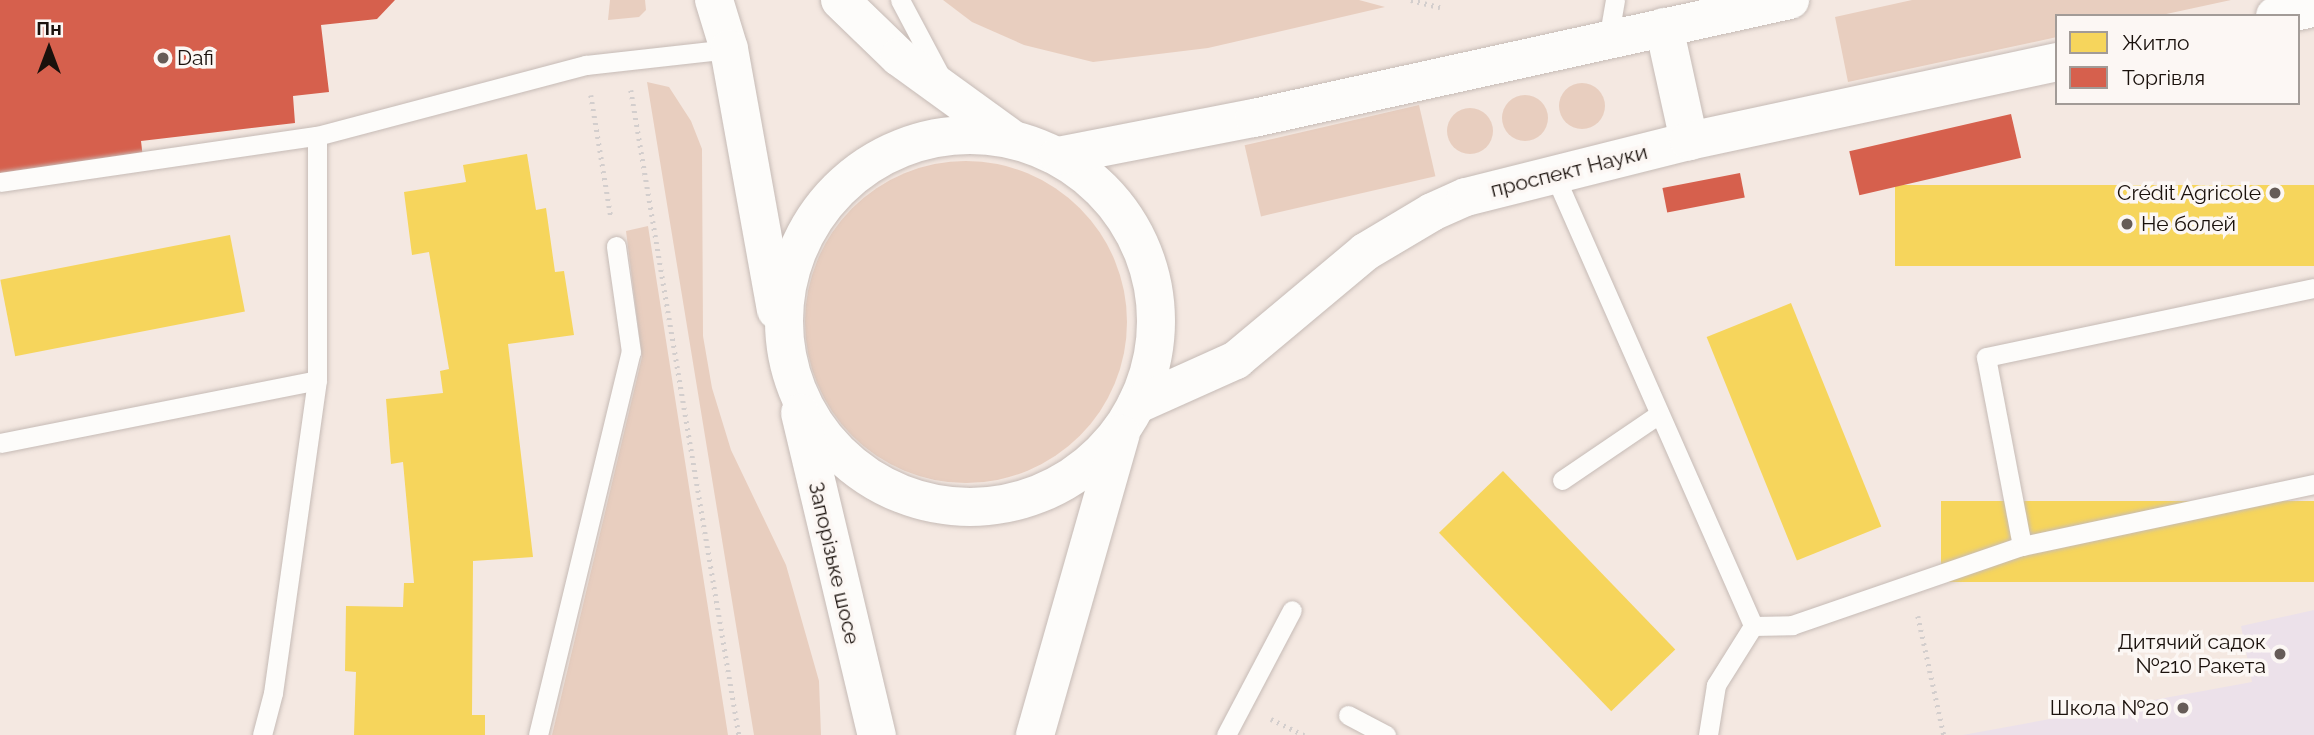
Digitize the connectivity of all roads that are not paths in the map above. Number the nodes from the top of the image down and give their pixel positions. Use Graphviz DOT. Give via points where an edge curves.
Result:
graph roads {
  1 [pos="714,0"];
  2 [pos="840,0"];
  3 [pos="900,0"];
  4 [pos="1615,0"];
  5 [pos="1769,1"];
  6 [pos="2314,8"];
  7 [pos="2285,14"];
  8 [pos="1664,27"];
  9 [pos="1608,40"];
  10 [pos="729,49"];
  11 [pos="2055,62"];
  12 [pos="950,96"];
  13 [pos="1008,135"];
  14 [pos="317,136"];
  15 [pos="1689,141"];
  16 [pos="1058,156"];
  17 [pos="1553,174"];
  18 [pos="0,182"];
  19 [pos="616,246"];
  20 [pos="2314,288"];
  21 [pos="783,345"];
  22 [pos="317,380"];
  23 [pos="795,391"];
  24 [pos="1658,414"];
  25 [pos="1128,419"];
  26 [pos="0,443"];
  27 [pos="1562,480"];
  28 [pos="2314,484"];
  29 [pos="2022,546"];
  30 [pos="1292,610"];
  31 [pos="1753,626"];
  32 [pos="1348,715"];
  33 [pos="262,735"];
  34 [pos="538,735"];
  35 [pos="877,735"];
  36 [pos="1035,735"];
  37 [pos="1226,735"];
  38 [pos="1386,735"];
  39 [pos="1708,735"];
  1 -- 10 [label="main road"];
  2 -- 12 [label="main road" via="899,57"];
  3 -- 12 [label="lane"];
  4 -- 9 [label="lane"];
  5 -- 8 [label="main road"];
  6 -- 7 [label="main road"];
  8 -- 9 [label="main road"];
  8 -- 15 [label="main road"];
  9 -- 16 [label="main road"];
  10 -- 14 [label="lane" via="586,65"];
  10 -- 21 [label="main road"];
  11 -- 15 [label="main road, проспект Науки"];
  12 -- 13 [label="main road"];
  13 -- 16 [label="main road"];
  13 -- 21 [label="main road" via="919,142 869,164 828,200 798,246 783,299"];
  14 -- 18 [label="lane"];
  14 -- 22 [label="lane"];
  15 -- 17 [label="main road, проспект Науки"];
  16 -- 25 [label="main road" via="1097,184 1128,221 1148,264 1156,324 1152,360"];
  17 -- 24 [label="lane"];
  17 -- 25 [label="main road, проспект Науки" via="1466,198 1403,228 1292,309 1236,360"];
  19 -- 34 [label="lane" via="631,352"];
  20 -- 29 [label="lane" via="1986,357"];
  21 -- 23 [label="main road"];
  22 -- 26 [label="lane"];
  22 -- 33 [label="lane" via="273,693"];
  23 -- 25 [label="main road" via="818,431 859,473 911,499 969,509 1027,500 1079,473"];
  23 -- 35 [label="main road, Запорізьке шосе"];
  24 -- 27 [label="lane"];
  24 -- 31 [label="lane"];
  25 -- 36 [label="main road"];
  28 -- 29 [label="lane"];
  29 -- 31 [label="lane" via="1792,625"];
  30 -- 37 [label="lane"];
  31 -- 39 [label="lane" via="1716,685"];
  32 -- 38 [label="lane"];
}
